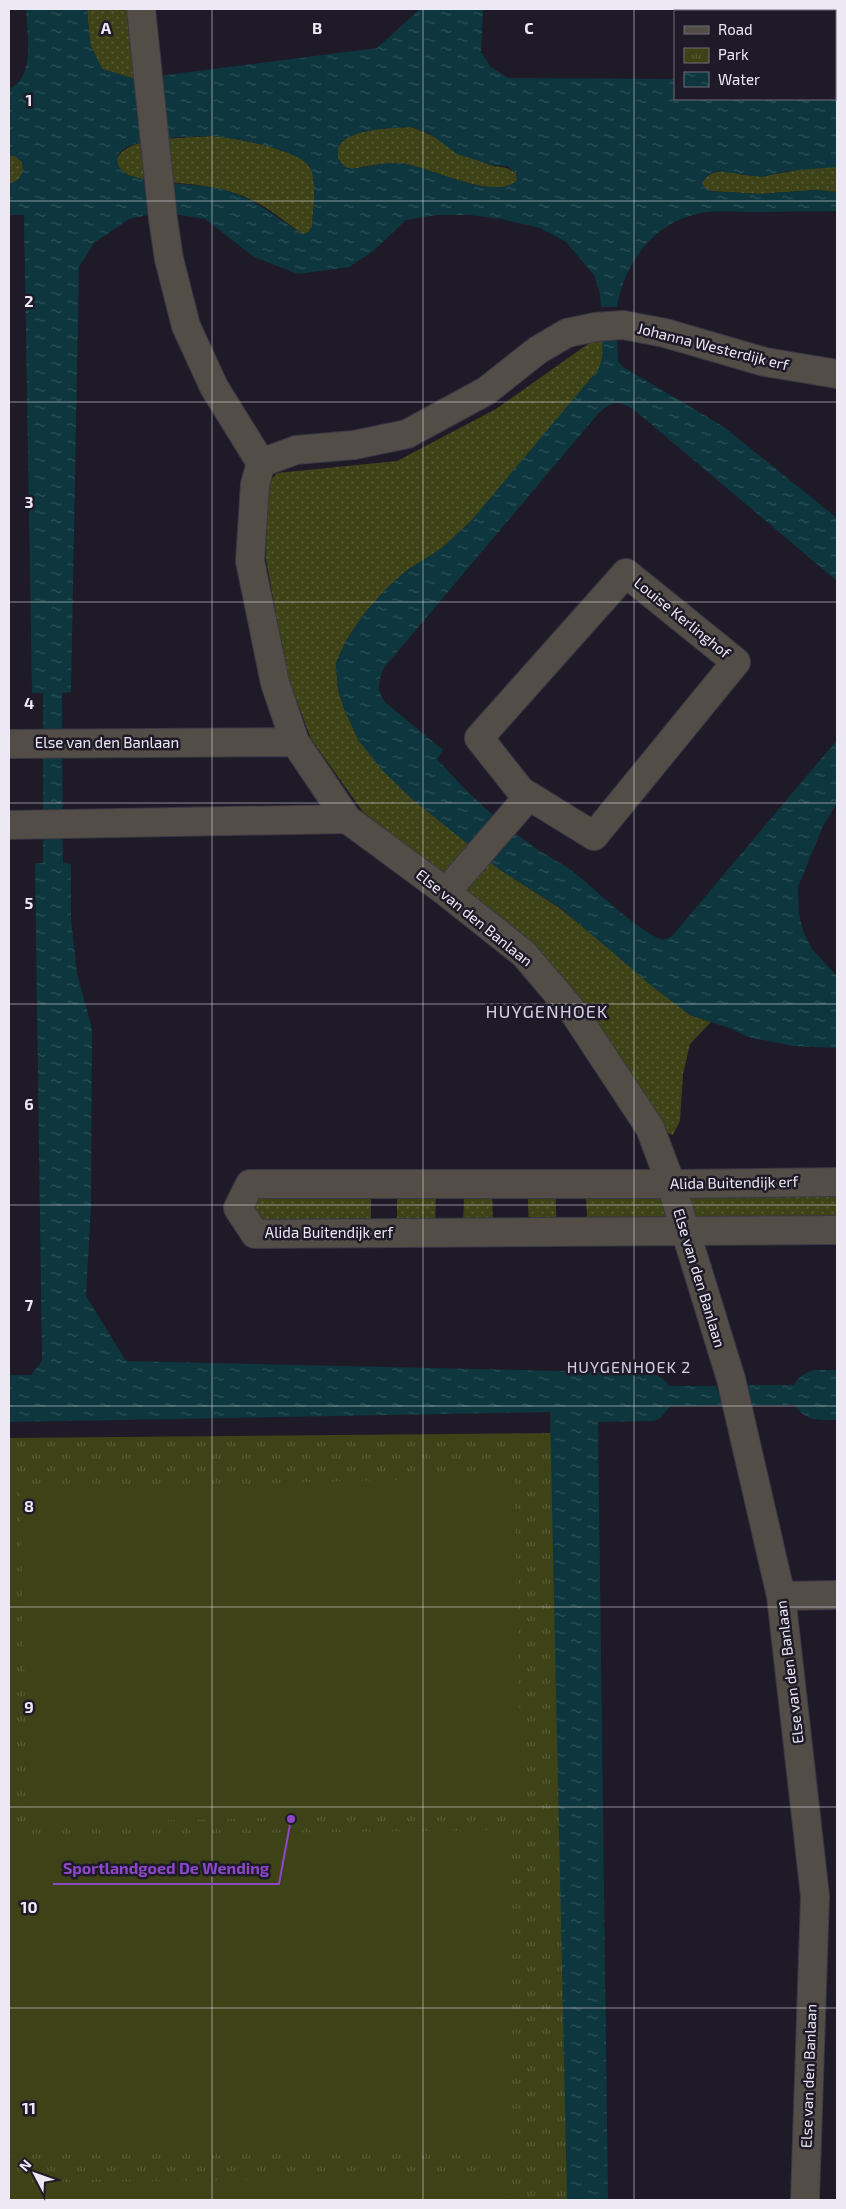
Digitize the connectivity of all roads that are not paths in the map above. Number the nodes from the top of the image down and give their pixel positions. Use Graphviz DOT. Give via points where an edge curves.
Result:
graph roads {
  1 [pos="140,9"];
  2 [pos="837,374"];
  3 [pos="262,463"];
  4 [pos="295,742"];
  5 [pos="9,744"];
  6 [pos="528,797"];
  7 [pos="347,818"];
  8 [pos="9,825"];
  9 [pos="446,892"];
  10 [pos="837,1182"];
  11 [pos="671,1184"];
  12 [pos="837,1230"];
  13 [pos="684,1231"];
  14 [pos="837,1595"];
  15 [pos="781,1596"];
  16 [pos="826,1896"];
  17 [pos="805,2200"];
  1 -- 3 [label="street" via="168,259 186,326 214,387"];
  2 -- 3 [label="street, Johanna Westerdijk erf" via="765,362 665,332 623,325 595,327 566,333 538,350 486,391 407,434 354,445 296,450"];
  3 -- 4 [label="street" via="255,484 250,561 275,683"];
  4 -- 5 [label="street, Else van den Banlaan"];
  4 -- 7 [label="street"];
  6 -- 6 [label="street, Louise Kerlinghof" via="479,738 626,573 736,662 594,836"];
  6 -- 9 [label="street"];
  7 -- 8 [label="street"];
  7 -- 9 [label="street, Else van den Banlaan"];
  9 -- 11 [label="street, Else van den Banlaan" via="524,954 575,1014 650,1128"];
  10 -- 11 [label="street, Alida Buitendijk erf"];
  11 -- 13 [label="street, Else van den Banlaan"];
  11 -- 13 [label="street, Alida Buitendijk erf" via="250,1184 238,1208 255,1234"];
  12 -- 13 [label="street, Alida Buitendijk erf"];
  13 -- 15 [label="street, Else van den Banlaan" via="739,1412"];
  14 -- 15 [label="street"];
  15 -- 16 [label="street, Else van den Banlaan"];
  16 -- 17 [label="street, Else van den Banlaan"];
}
